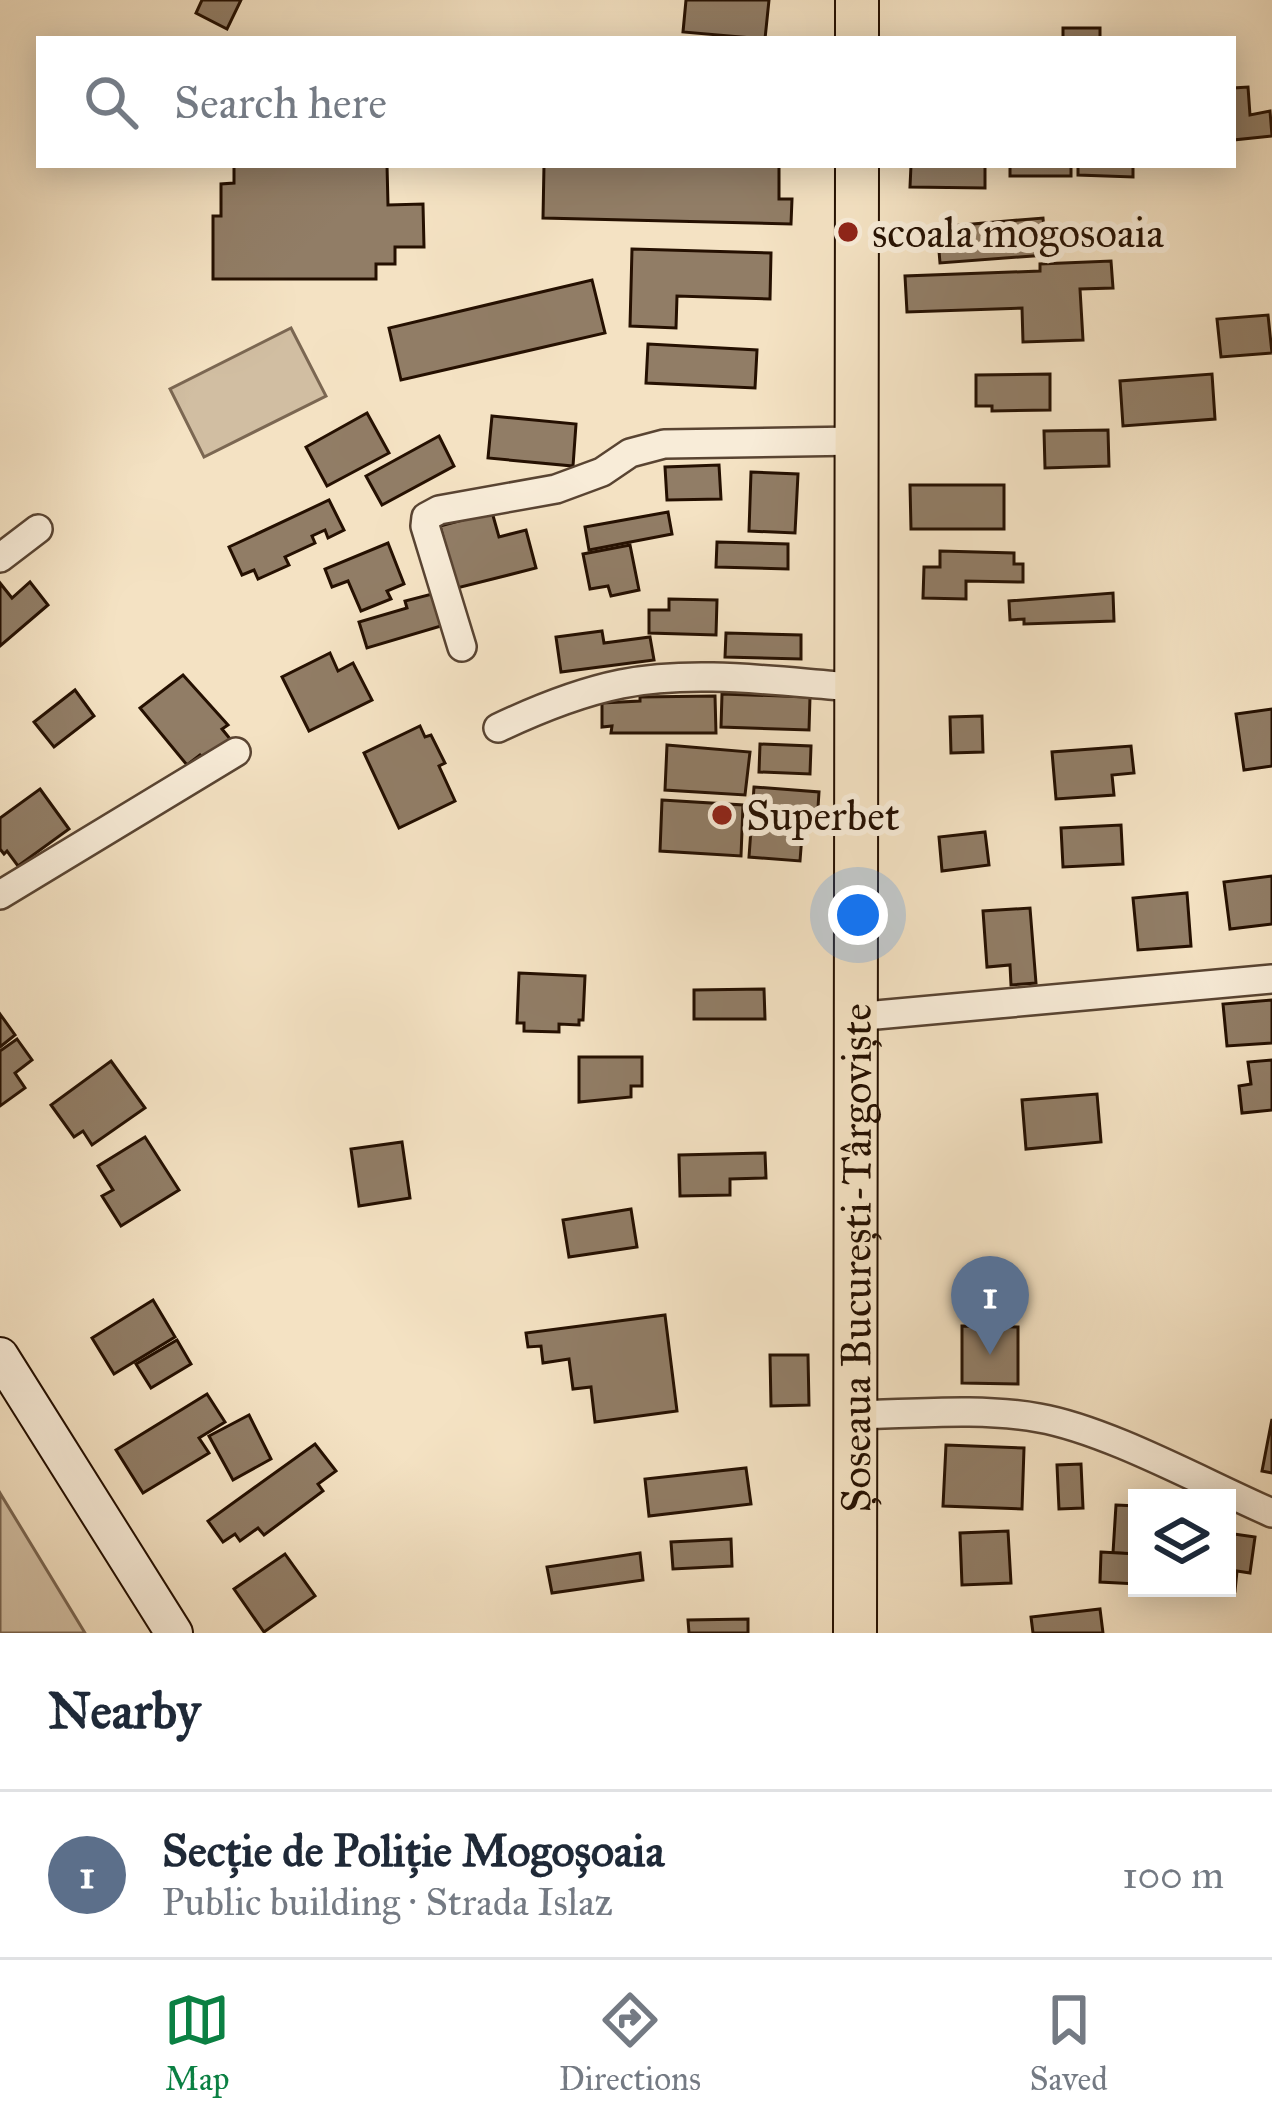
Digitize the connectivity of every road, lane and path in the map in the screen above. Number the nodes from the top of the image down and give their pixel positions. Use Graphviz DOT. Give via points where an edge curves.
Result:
graph roads {
  1 [pos="857,0"];
  2 [pos="857,36"];
  3 [pos="857,168"];
  4 [pos="858,442"];
  5 [pos="38,529"];
  6 [pos="0,558"];
  7 [pos="462,647"];
  8 [pos="856,687"];
  9 [pos="498,728"];
  10 [pos="236,752"];
  11 [pos="0,895"];
  12 [pos="1272,979"];
  13 [pos="854,1017"];
  14 [pos="0,1356"];
  15 [pos="852,1415"];
  16 [pos="1272,1514"];
  17 [pos="174,1633"];
  18 [pos="855,1633"];
  1 -- 2 [label="main road"];
  3 -- 4 [label="main road, Șoseaua București-Târgoviște"];
  4 -- 7 [label="street" via="664,444 556,489 439,510 425,526"];
  4 -- 8 [label="main road, Șoseaua București-Târgoviște"];
  5 -- 6 [label="street"];
  8 -- 9 [label="street" via="626,683 551,703"];
  8 -- 13 [label="main road, Șoseaua București-Târgoviște"];
  10 -- 11 [label="street"];
  12 -- 13 [label="street"];
  13 -- 15 [label="main road, Șoseaua București-Târgoviște"];
  14 -- 17 [label="street"];
  15 -- 16 [label="street" via="1042,1418"];
  15 -- 18 [label="main road, Șoseaua București-Târgoviște"];
}
